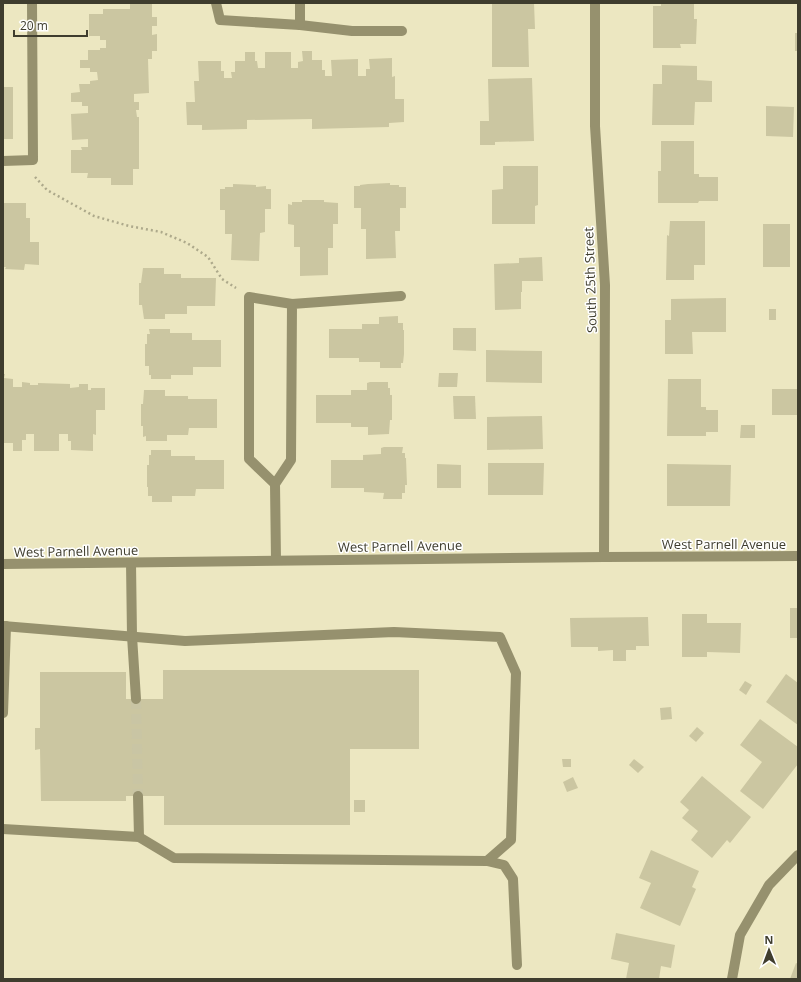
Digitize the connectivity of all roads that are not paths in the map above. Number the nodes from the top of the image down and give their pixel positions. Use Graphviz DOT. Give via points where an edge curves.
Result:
graph roads {
  1 [pos="32,3"];
  2 [pos="216,3"];
  3 [pos="300,3"];
  4 [pos="595,3"];
  5 [pos="300,25"];
  6 [pos="402,31"];
  7 [pos="3,161"];
  8 [pos="401,296"];
  9 [pos="292,304"];
  10 [pos="275,484"];
  11 [pos="798,556"];
  12 [pos="604,557"];
  13 [pos="276,560"];
  14 [pos="131,563"];
  15 [pos="3,564"];
  16 [pos="4,626"];
  17 [pos="132,636"];
  18 [pos="136,699"];
  19 [pos="3,713"];
  20 [pos="138,796"];
  21 [pos="3,829"];
  22 [pos="139,837"];
  23 [pos="798,855"];
  24 [pos="487,861"];
  25 [pos="517,964"];
  26 [pos="732,979"];
  1 -- 7 [label="street" via="33,160"];
  2 -- 5 [label="street" via="220,20"];
  3 -- 5 [label="street"];
  4 -- 12 [label="street, South 25th Street" via="595,126 605,285"];
  5 -- 6 [label="street" via="352,31"];
  8 -- 9 [label="street"];
  9 -- 10 [label="street" via="290,460"];
  9 -- 10 [label="street" via="249,297 249,459"];
  10 -- 13 [label="street"];
  11 -- 12 [label="street, West Parnell Avenue"];
  12 -- 13 [label="street, West Parnell Avenue"];
  13 -- 14 [label="street, West Parnell Avenue"];
  14 -- 15 [label="street, West Parnell Avenue"];
  14 -- 17 [label="street"];
  16 -- 17 [label="street"];
  16 -- 19 [label="street"];
  17 -- 18 [label="street"];
  17 -- 24 [label="street" via="185,640 394,632 500,637 516,673 511,840"];
  20 -- 22 [label="street"];
  21 -- 22 [label="street"];
  22 -- 24 [label="street" via="174,858"];
  23 -- 26 [label="street" via="769,885 740,935"];
  24 -- 25 [label="street" via="504,865 513,879"];
}
